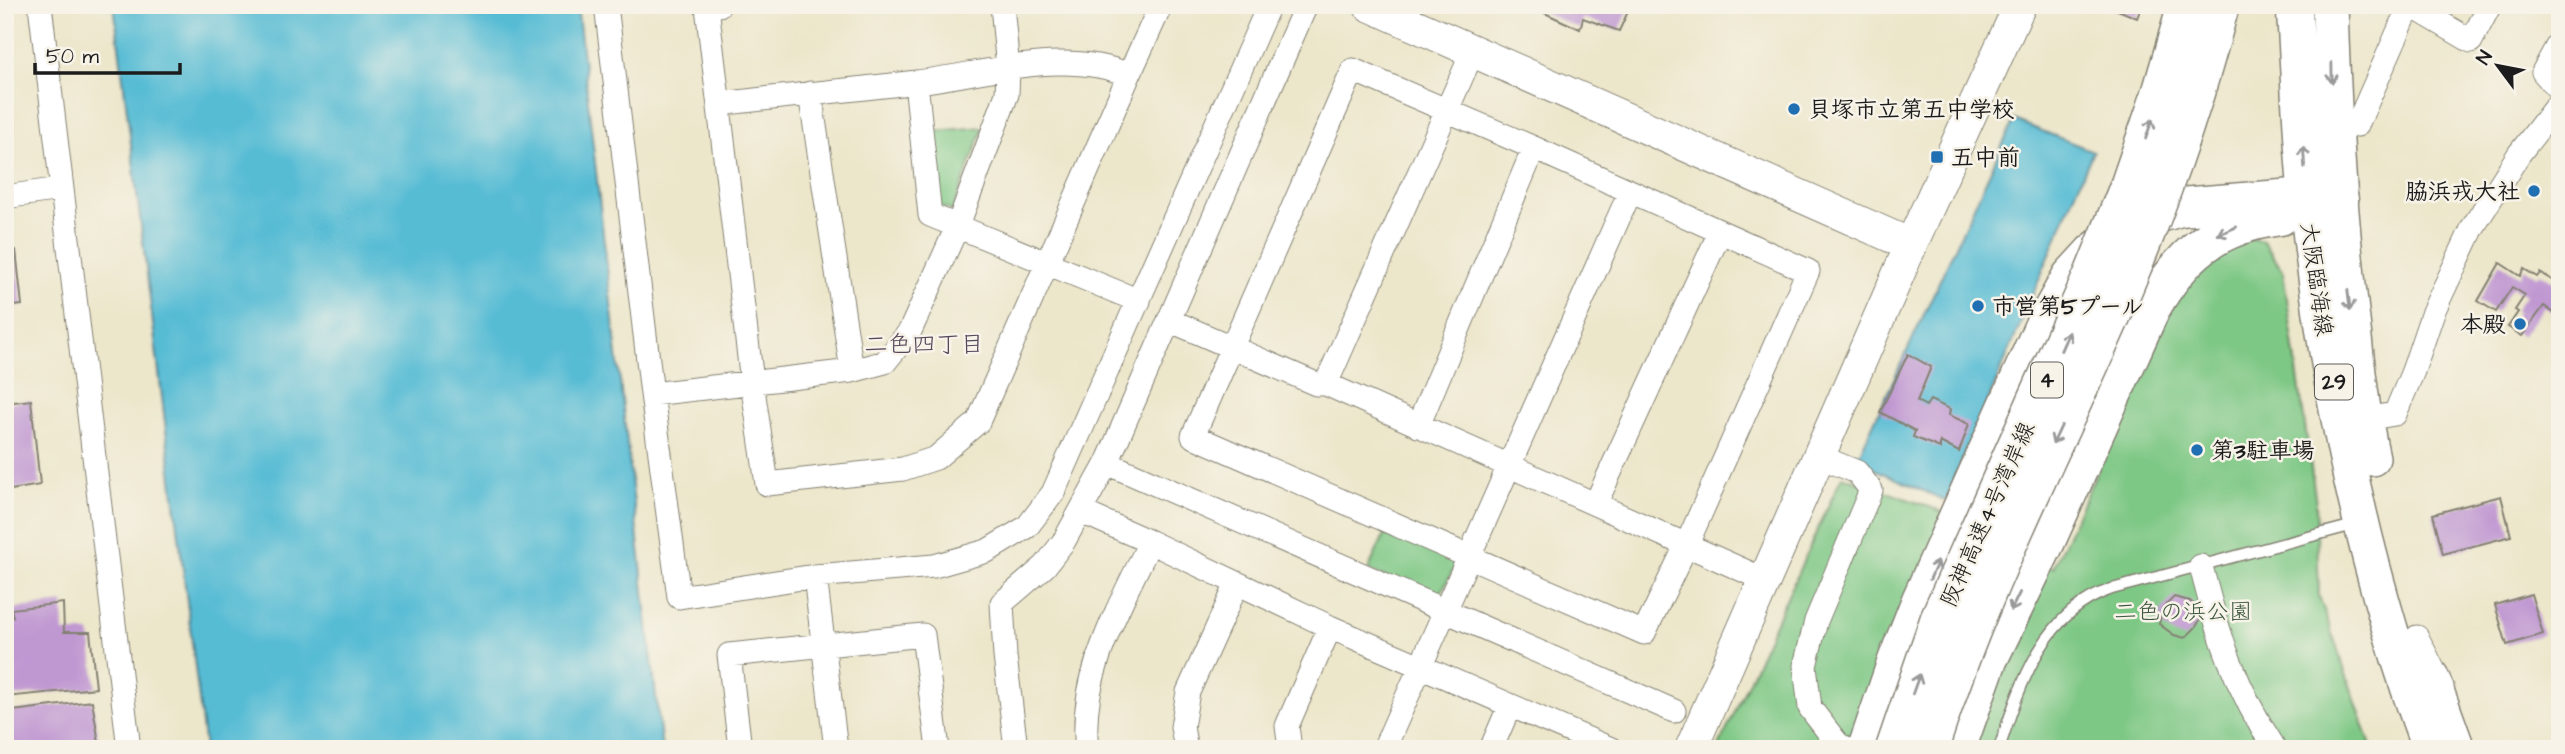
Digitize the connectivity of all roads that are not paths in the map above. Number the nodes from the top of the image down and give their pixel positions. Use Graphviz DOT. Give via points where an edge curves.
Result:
graph roads {
  1 [pos="40,5"];
  2 [pos="606,5"];
  3 [pos="719,5"];
  4 [pos="1002,5"];
  5 [pos="1161,5"];
  6 [pos="1269,5"];
  7 [pos="1306,5"];
  8 [pos="1369,5"];
  9 [pos="2020,5"];
  10 [pos="2187,5"];
  11 [pos="2220,5"];
  12 [pos="2294,5"];
  13 [pos="2330,5"];
  14 [pos="2410,5"];
  15 [pos="2490,5"];
  16 [pos="2560,41"];
  17 [pos="1473,51"];
  18 [pos="1008,69"];
  19 [pos="1129,75"];
  20 [pos="916,82"];
  21 [pos="2560,92"];
  22 [pos="810,93"];
  23 [pos="2560,101"];
  24 [pos="719,104"];
  25 [pos="1446,109"];
  26 [pos="2357,125"];
  27 [pos="1534,148"];
  28 [pos="61,189"];
  29 [pos="1630,192"];
  30 [pos="5,197"];
  31 [pos="2318,203"];
  32 [pos="958,225"];
  33 [pos="1720,232"];
  34 [pos="1911,245"];
  35 [pos="1046,264"];
  36 [pos="1139,301"];
  37 [pos="1169,320"];
  38 [pos="1231,348"];
  39 [pos="852,372"];
  40 [pos="752,382"];
  41 [pos="1326,384"];
  42 [pos="652,394"];
  43 [pos="2353,422"];
  44 [pos="1418,426"];
  45 [pos="1818,456"];
  46 [pos="1107,463"];
  47 [pos="1509,465"];
  48 [pos="1596,503"];
  49 [pos="1082,512"];
  50 [pos="2350,526"];
  51 [pos="1150,542"];
  52 [pos="1687,544"];
  53 [pos="1469,556"];
  54 [pos="2201,566"];
  55 [pos="815,576"];
  56 [pos="1765,580"];
  57 [pos="1237,584"];
  58 [pos="1445,611"];
  59 [pos="1330,627"];
  60 [pos="2417,637"];
  61 [pos="824,645"];
  62 [pos="1421,665"];
  63 [pos="1510,705"];
  64 [pos="1674,711"];
  65 [pos="1604,747"];
  66 [pos="129,749"];
  67 [pos="740,749"];
  68 [pos="836,749"];
  69 [pos="938,749"];
  70 [pos="1016,749"];
  71 [pos="1087,749"];
  72 [pos="1186,749"];
  73 [pos="1290,749"];
  74 [pos="1384,749"];
  75 [pos="1491,749"];
  76 [pos="1691,749"];
  77 [pos="1845,749"];
  78 [pos="1867,749"];
  79 [pos="1895,749"];
  80 [pos="1929,749"];
  81 [pos="1956,749"];
  82 [pos="1999,749"];
  83 [pos="2275,749"];
  84 [pos="2415,749"];
  85 [pos="2430,749"];
  86 [pos="2457,749"];
  87 [pos="2472,749"];
  1 -- 28 [label="street"];
  2 -- 42 [label="street"];
  3 -- 24 [label="street" via="707,7"];
  4 -- 18 [label="street"];
  5 -- 19 [label="street"];
  6 -- 36 [label="street"];
  7 -- 37 [label="street"];
  8 -- 17 [label="street"];
  9 -- 34 [label="street"];
  79 -- 10 [label="highway, 阪神高速4号湾岸線 / 4, one-way, bridge" via="1941,615 2115,222"];
  11 -- 80 [label="highway, 阪神高速4号湾岸線 / 4, one-way, bridge" via="2191,104 2127,277 1973,624"];
  31 -- 12 [label="main road, 大阪臨海線 / 29, one-way"];
  13 -- 31 [label="main road, 大阪臨海線 / 29, one-way" via="2333,111"];
  14 -- 15 [label="street" via="2471,41"];
  14 -- 26 [label="street"];
  16 -- 21 [label="street" via="2543,72"];
  17 -- 25 [label="street"];
  17 -- 34 [label="street"];
  18 -- 19 [label="street" via="1057,62 1101,65"];
  18 -- 20 [label="street"];
  18 -- 32 [label="street" via="1007,94"];
  19 -- 35 [label="street"];
  20 -- 22 [label="street"];
  20 -- 32 [label="street" via="930,215"];
  22 -- 24 [label="street"];
  22 -- 39 [label="street"];
  23 -- 43 [label="street" via="2519,154 2473,227 2433,312 2395,414"];
  24 -- 40 [label="street"];
  25 -- 27 [label="street"];
  25 -- 38 [label="street" via="1353,70"];
  25 -- 41 [label="street"];
  27 -- 29 [label="street"];
  27 -- 44 [label="street"];
  28 -- 30 [label="street"];
  28 -- 66 [label="street"];
  29 -- 33 [label="street"];
  29 -- 47 [label="street"];
  31 -- 43 [label="main road, 大阪臨海線 / 29"];
  78 -- 31 [label="highway, one-way" via="1921,600 2044,325 2071,276 2118,233 2180,206"];
  31 -- 81 [label="highway, one-way" via="2219,234 2198,247 2166,282 1987,662"];
  32 -- 35 [label="street"];
  32 -- 39 [label="street" via="910,331 885,362"];
  33 -- 48 [label="street"];
  33 -- 52 [label="street" via="1808,271"];
  34 -- 45 [label="street"];
  35 -- 36 [label="street"];
  35 -- 40 [label="street" via="978,422 936,458 904,469 767,484"];
  36 -- 55 [label="street" via="1053,493 1027,527 987,551 934,566"];
  37 -- 38 [label="street"];
  37 -- 46 [label="street"];
  38 -- 41 [label="street" via="1316,384"];
  38 -- 53 [label="street" via="1193,436"];
  39 -- 40 [label="street"];
  40 -- 42 [label="street"];
  41 -- 44 [label="street"];
  42 -- 55 [label="street" via="679,597"];
  43 -- 50 [label="street"];
  43 -- 60 [label="main road, 大阪臨海線 / 29"];
  43 -- 85 [label="main road, 大阪臨海線 / 29" via="2368,557"];
  44 -- 47 [label="street"];
  45 -- 56 [label="street"];
  45 -- 77 [label="street" via="1857,472 1871,490 1816,621 1805,666 1810,708"];
  46 -- 49 [label="street"];
  46 -- 58 [label="street"];
  47 -- 48 [label="street"];
  47 -- 53 [label="street"];
  48 -- 52 [label="street"];
  49 -- 51 [label="street"];
  49 -- 70 [label="street" via="1045,566 1002,603"];
  50 -- 54 [label="lane"];
  50 -- 84 [label="street"];
  51 -- 57 [label="street"];
  51 -- 71 [label="street" via="1108,630 1092,679"];
  52 -- 53 [label="street" via="1644,633"];
  52 -- 56 [label="street"];
  53 -- 58 [label="street"];
  54 -- 82 [label="lane" via="2097,594 2060,619 2043,641"];
  54 -- 83 [label="street" via="2215,623 2238,685"];
  55 -- 61 [label="street"];
  56 -- 76 [label="street"];
  57 -- 59 [label="street"];
  57 -- 72 [label="street" via="1188,692 1182,727"];
  58 -- 62 [label="street"];
  58 -- 64 [label="street"];
  59 -- 62 [label="street"];
  59 -- 73 [label="street" via="1287,726"];
  60 -- 86 [label="main road, 大阪臨海線 / 29"];
  60 -- 87 [label="street"];
  61 -- 67 [label="street" via="729,655"];
  61 -- 68 [label="street"];
  61 -- 69 [label="street" via="923,635"];
  62 -- 63 [label="street"];
  62 -- 74 [label="street"];
  63 -- 65 [label="street"];
  63 -- 75 [label="street"];
}
